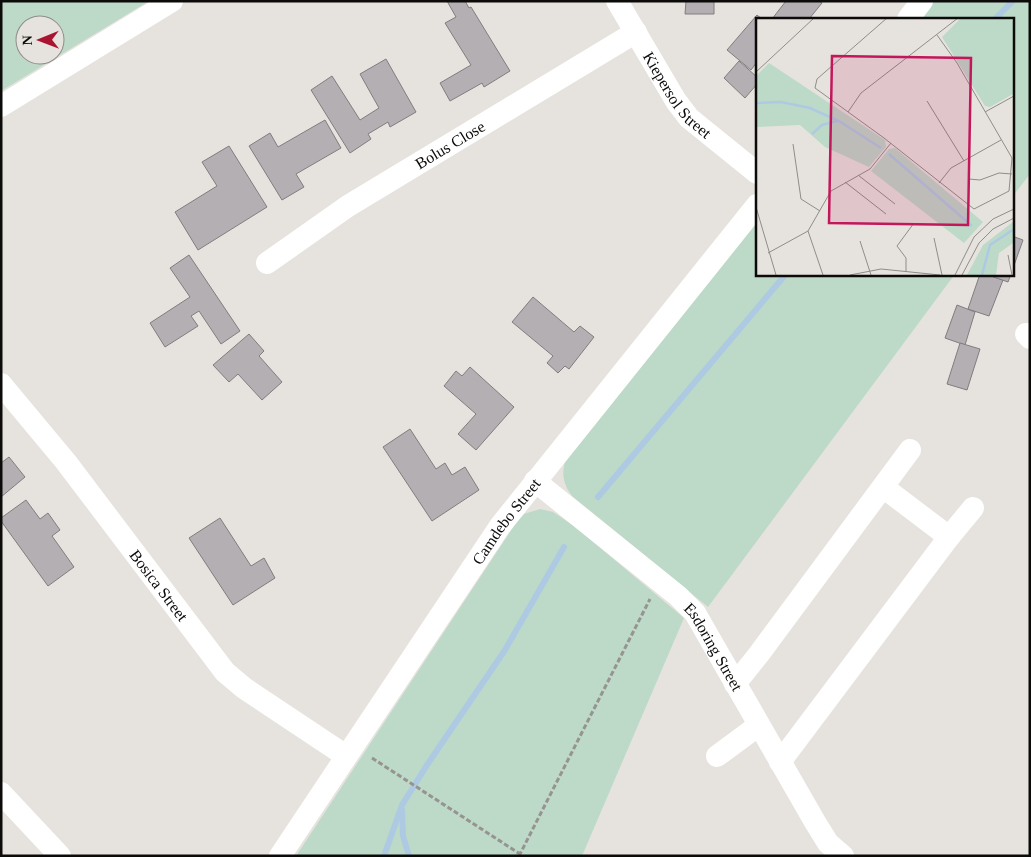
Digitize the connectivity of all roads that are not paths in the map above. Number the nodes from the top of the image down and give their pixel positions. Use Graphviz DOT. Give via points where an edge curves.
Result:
graph roads {
  1 [pos="172,1"];
  2 [pos="617,1"];
  3 [pos="922,1"];
  4 [pos="909,18"];
  5 [pos="636,32"];
  6 [pos="1,106"];
  7 [pos="756,172"];
  8 [pos="756,206"];
  9 [pos="267,263"];
  10 [pos="1,384"];
  11 [pos="910,450"];
  12 [pos="535,481"];
  13 [pos="883,487"];
  14 [pos="973,508"];
  15 [pos="949,537"];
  16 [pos="735,684"];
  17 [pos="759,725"];
  18 [pos="350,751"];
  19 [pos="717,756"];
  20 [pos="780,762"];
  21 [pos="1,793"];
  22 [pos="60,856"];
  23 [pos="280,856"];
  24 [pos="843,856"];
  1 -- 6 [label="street"];
  2 -- 5 [label="street, Kiepersol Street"];
  3 -- 4 [label="street"];
  5 -- 7 [label="street, Kiepersol Street" via="689,118"];
  5 -- 9 [label="street, Bolus Close" via="348,206"];
  8 -- 12 [label="street, Camdebo Street"];
  10 -- 18 [label="street, Bosica Street" via="66,462 225,672 244,688"];
  11 -- 13 [label="street"];
  12 -- 16 [label="street, Esdoring Street" via="659,580 695,613"];
  12 -- 18 [label="street, Camdebo Street" via="500,526"];
  13 -- 15 [label="street"];
  13 -- 16 [label="street"];
  14 -- 15 [label="street"];
  15 -- 20 [label="street"];
  16 -- 17 [label="street, Esdoring Street"];
  17 -- 19 [label="street"];
  17 -- 20 [label="street, Esdoring Street"];
  18 -- 23 [label="street, Camdebo Street"];
  20 -- 24 [label="street, Esdoring Street" via="828,843"];
  21 -- 22 [label="street"];
}
